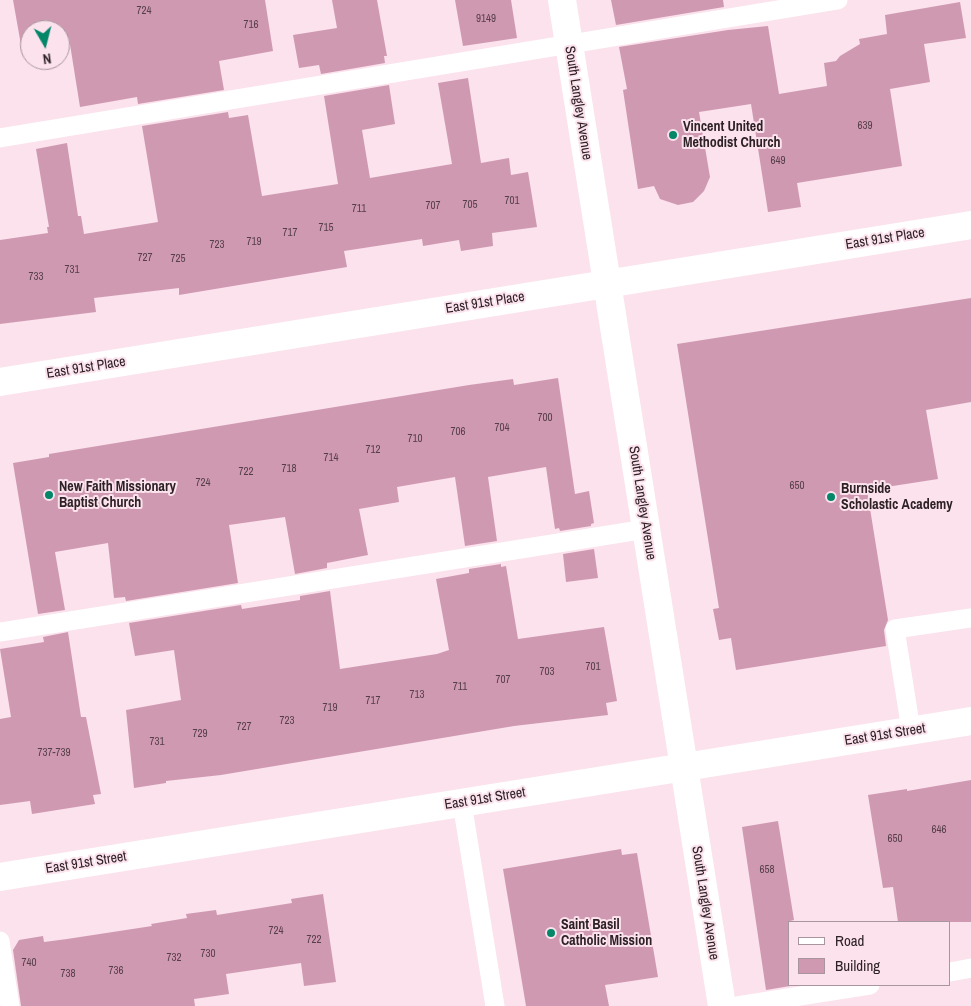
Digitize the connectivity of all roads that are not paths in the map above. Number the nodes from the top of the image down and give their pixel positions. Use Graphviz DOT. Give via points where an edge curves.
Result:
graph roads {
  1 [pos="562,0"];
  2 [pos="838,0"];
  3 [pos="569,44"];
  4 [pos="0,138"];
  5 [pos="971,225"];
  6 [pos="607,284"];
  7 [pos="0,382"];
  8 [pos="646,529"];
  9 [pos="971,618"];
  10 [pos="0,632"];
  11 [pos="971,721"];
  12 [pos="911,730"];
  13 [pos="684,767"];
  14 [pos="462,803"];
  15 [pos="0,877"];
  16 [pos="0,941"];
  17 [pos="971,968"];
  18 [pos="951,972"];
  19 [pos="864,986"];
  20 [pos="10,1006"];
  21 [pos="495,1006"];
  22 [pos="722,1006"];
  23 [pos="737,1006"];
  1 -- 3 [label="street, South Langley Avenue"];
  2 -- 3 [label="lane"];
  3 -- 4 [label="lane"];
  3 -- 6 [label="street, South Langley Avenue"];
  5 -- 6 [label="street, East 91st Place"];
  6 -- 7 [label="street, East 91st Place"];
  6 -- 8 [label="street, South Langley Avenue"];
  8 -- 10 [label="lane"];
  8 -- 13 [label="street, South Langley Avenue"];
  9 -- 12 [label="lane" via="896,629"];
  11 -- 12 [label="street, East 91st Street"];
  12 -- 13 [label="street, East 91st Street"];
  13 -- 14 [label="street, East 91st Street"];
  13 -- 22 [label="street, South Langley Avenue"];
  14 -- 15 [label="street, East 91st Street"];
  14 -- 21 [label="lane"];
  16 -- 20 [label="lane"];
  17 -- 18 [label="lane"];
  19 -- 23 [label="lane"];
}
